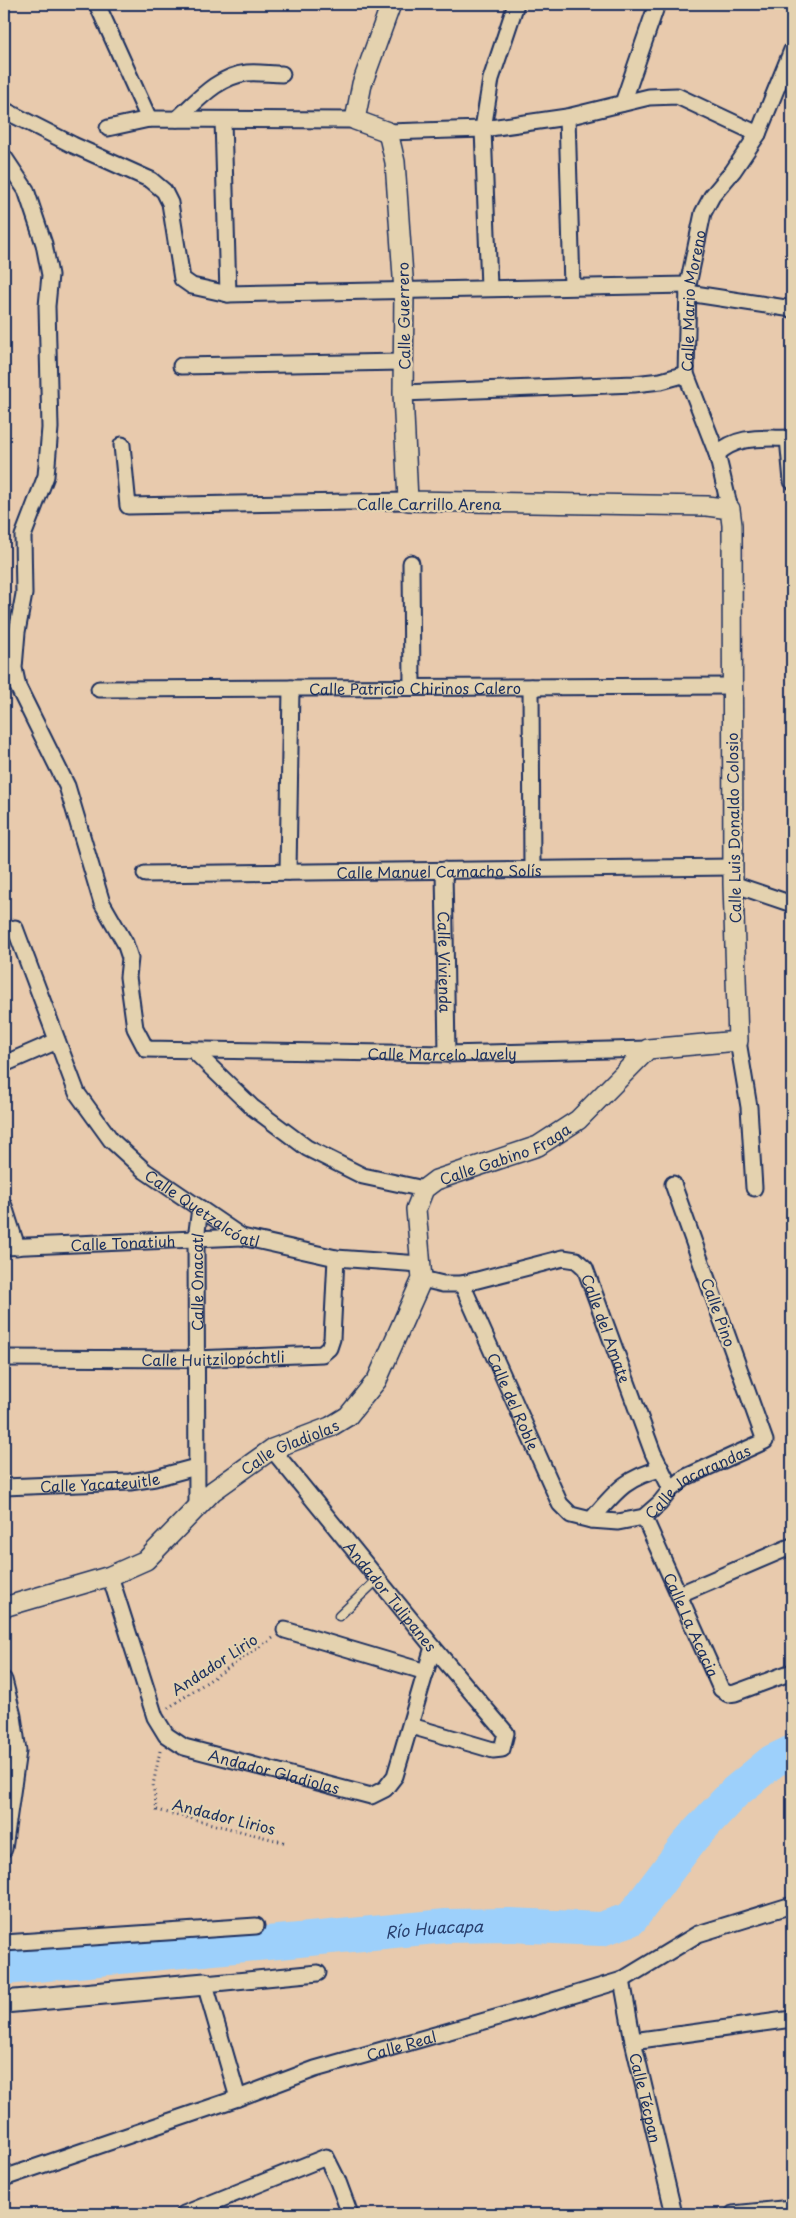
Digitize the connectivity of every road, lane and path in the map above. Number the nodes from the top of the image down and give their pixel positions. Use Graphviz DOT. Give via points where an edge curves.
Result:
graph roads {
  1 [pos="97,4"];
  2 [pos="391,4"];
  3 [pos="516,4"];
  4 [pos="657,4"];
  5 [pos="792,50"];
  6 [pos="282,74"];
  7 [pos="623,103"];
  8 [pos="4,110"];
  9 [pos="567,117"];
  10 [pos="149,119"];
  11 [pos="177,119"];
  12 [pos="223,120"];
  13 [pos="355,120"];
  14 [pos="108,128"];
  15 [pos="482,129"];
  16 [pos="388,132"];
  17 [pos="758,134"];
  18 [pos="4,157"];
  19 [pos="572,286"];
  20 [pos="489,287"];
  21 [pos="688,289"];
  22 [pos="404,292"];
  23 [pos="228,294"];
  24 [pos="792,309"];
  25 [pos="404,362"];
  26 [pos="182,366"];
  27 [pos="686,374"];
  28 [pos="403,393"];
  29 [pos="790,438"];
  30 [pos="122,446"];
  31 [pos="717,454"];
  32 [pos="792,481"];
  33 [pos="408,501"];
  34 [pos="730,508"];
  35 [pos="411,563"];
  36 [pos="732,686"];
  37 [pos="412,687"];
  38 [pos="531,687"];
  39 [pos="290,688"];
  40 [pos="99,689"];
  41 [pos="532,869"];
  42 [pos="444,870"];
  43 [pos="288,872"];
  44 [pos="145,874"];
  45 [pos="733,876"];
  46 [pos="792,904"];
  47 [pos="4,932"];
  48 [pos="57,1041"];
  49 [pos="738,1041"];
  50 [pos="648,1049"];
  51 [pos="193,1050"];
  52 [pos="446,1054"];
  53 [pos="4,1064"];
  54 [pos="673,1184"];
  55 [pos="754,1188"];
  56 [pos="424,1189"];
  57 [pos="4,1206"];
  58 [pos="200,1208"];
  59 [pos="242,1237"];
  60 [pos="196,1239"];
  61 [pos="10,1247"];
  62 [pos="336,1258"];
  63 [pos="421,1272"];
  64 [pos="462,1284"];
  65 [pos="4,1358"];
  66 [pos="195,1359"];
  67 [pos="765,1441"];
  68 [pos="272,1449"];
  69 [pos="196,1468"];
  70 [pos="661,1469"];
  71 [pos="4,1487"];
  72 [pos="671,1489"];
  73 [pos="197,1507"];
  74 [pos="571,1515"];
  75 [pos="644,1517"];
  76 [pos="591,1520"];
  77 [pos="792,1546"];
  78 [pos="110,1576"];
  79 [pos="378,1579"];
  80 [pos="680,1594"];
  81 [pos="4,1606"];
  82 [pos="339,1616"];
  83 [pos="285,1630"];
  84 [pos="433,1647"];
  85 [pos="426,1672"];
  86 [pos="792,1672"];
  87 [pos="4,1680"];
  88 [pos="155,1717"];
  89 [pos="411,1726"];
  90 [pos="166,1735"];
  91 [pos="287,1843"];
  92 [pos="4,1849"];
  93 [pos="792,1905"];
  94 [pos="256,1926"];
  95 [pos="4,1943"];
  96 [pos="318,1974"];
  97 [pos="622,1980"];
  98 [pos="205,1984"];
  99 [pos="4,2002"];
  100 [pos="792,2018"];
  101 [pos="633,2041"];
  102 [pos="238,2098"];
  103 [pos="4,2178"];
  104 [pos="792,2208"];
  105 [pos="670,2213"];
  106 [pos="184,2214"];
  107 [pos="350,2214"];
  108 [pos="733,2214"];
  1 -- 10 [label="street"];
  2 -- 13 [label="street" via="362,84"];
  3 -- 15 [label="street" via="490,79"];
  4 -- 7 [label="street"];
  5 -- 17 [label="street, Calle Mario Moreno"];
  6 -- 11 [label="street" via="246,73 227,80 208,90"];
  7 -- 9 [label="street"];
  7 -- 17 [label="street" via="649,97 677,96"];
  8 -- 23 [label="street" via="151,180 164,191 170,203 182,279 192,286"];
  9 -- 15 [label="street"];
  9 -- 19 [label="street"];
  10 -- 11 [label="street"];
  10 -- 14 [label="street"];
  11 -- 12 [label="street"];
  12 -- 13 [label="street"];
  12 -- 23 [label="street"];
  13 -- 16 [label="street"];
  15 -- 16 [label="street"];
  15 -- 20 [label="street"];
  16 -- 22 [label="street, Calle Guerrero" via="395,162"];
  17 -- 21 [label="street, Calle Mario Moreno" via="703,212"];
  18 -- 51 [label="street, Calle Marcelo Javely" via="26,190 44,244 50,275 47,306 50,428 46,476 22,536 24,594 14,668 18,687 67,786 102,904 125,943 130,958 128,977 135,1028 146,1049"];
  19 -- 20 [label="street"];
  19 -- 21 [label="street"];
  20 -- 22 [label="street"];
  21 -- 24 [label="street"];
  21 -- 27 [label="street, Calle Mario Moreno"];
  22 -- 23 [label="street"];
  22 -- 25 [label="street, Calle Guerrero"];
  25 -- 26 [label="street"];
  25 -- 28 [label="street, Calle Guerrero"];
  27 -- 28 [label="street" via="661,382 634,384"];
  27 -- 31 [label="street, Calle Mario Moreno"];
  28 -- 33 [label="street, Calle Guerrero"];
  29 -- 31 [label="street" via="752,437 727,445"];
  29 -- 32 [label="street"];
  30 -- 33 [label="street, Calle Carrillo Arena" via="128,506"];
  31 -- 34 [label="street, Calle Mario Moreno"];
  33 -- 34 [label="street, Calle Carrillo Arena"];
  34 -- 36 [label="street, Calle Luis Donaldo Colosio"];
  35 -- 37 [label="street"];
  36 -- 38 [label="street, Calle Patricio Chirinos Calero"];
  36 -- 45 [label="street, Calle Luis Donaldo Colosio"];
  37 -- 38 [label="street, Calle Patricio Chirinos Calero"];
  37 -- 39 [label="street, Calle Patricio Chirinos Calero"];
  38 -- 41 [label="street"];
  39 -- 40 [label="street, Calle Patricio Chirinos Calero"];
  39 -- 43 [label="street"];
  41 -- 42 [label="street, Calle Manuel Camacho Solís"];
  41 -- 45 [label="street, Calle Manuel Camacho Solís"];
  42 -- 43 [label="street, Calle Manuel Camacho Solís"];
  42 -- 52 [label="street, Calle Vivienda"];
  43 -- 44 [label="street, Calle Manuel Camacho Solís"];
  45 -- 46 [label="street, Calle Manuel Camacho Solís"];
  45 -- 49 [label="street, Calle Luis Donaldo Colosio"];
  47 -- 48 [label="street, Calle Quetzalcóatl" via="14,928"];
  48 -- 53 [label="street"];
  48 -- 58 [label="street, Calle Quetzalcóatl" via="77,1093 111,1140 145,1171"];
  49 -- 50 [label="street, Calle Marcelo Javely"];
  49 -- 55 [label="street, Calle Luis Donaldo Colosio" via="750,1107"];
  50 -- 52 [label="street, Calle Marcelo Javely"];
  50 -- 56 [label="street, Calle Gabino Fraga" via="578,1120 538,1146 436,1180"];
  51 -- 52 [label="street, Calle Marcelo Javely"];
  51 -- 56 [label="street" via="252,1107 307,1148 363,1176"];
  54 -- 67 [label="street, Calle Pino"];
  56 -- 63 [label="street, Calle Gabino Fraga" via="416,1209"];
  57 -- 61 [label="street"];
  58 -- 59 [label="street, Calle Quetzalcóatl"];
  58 -- 60 [label="street, Calle Onacatl"];
  59 -- 60 [label="street, Calle Tonatiuh"];
  59 -- 62 [label="street, Calle Quetzalcóatl"];
  60 -- 61 [label="street, Calle Tonatiuh"];
  60 -- 66 [label="street, Calle Onacatl"];
  62 -- 63 [label="street, Calle Quetzalcóatl"];
  62 -- 66 [label="street, Calle Huitzilopóchtli" via="332,1339 322,1354"];
  63 -- 64 [label="street, Calle del Amate" via="443,1284"];
  63 -- 68 [label="street, Calle Gladiolas" via="377,1380 348,1416 330,1427"];
  64 -- 70 [label="street, Calle del Amate" via="563,1258 576,1260 585,1268"];
  64 -- 74 [label="street, Calle del Roble" via="560,1504"];
  65 -- 66 [label="street, Calle Huitzilopóchtli"];
  66 -- 69 [label="street, Calle Onacatl"];
  67 -- 72 [label="street, Calle Jacarandas" via="686,1477"];
  68 -- 73 [label="street, Calle Gladiolas" via="213,1491"];
  68 -- 79 [label="street, Andador Tulipanes"];
  69 -- 71 [label="street, Calle Yacateuitle" via="130,1482"];
  69 -- 73 [label="street, Calle Onacatl"];
  70 -- 72 [label="street, Calle del Amate"];
  70 -- 76 [label="street" via="640,1474 627,1483"];
  72 -- 75 [label="street, Calle Jacarandas"];
  73 -- 78 [label="street, Calle Gladiolas" via="146,1560"];
  74 -- 76 [label="street, Calle Jacarandas"];
  75 -- 76 [label="street, Calle Jacarandas" via="618,1522"];
  75 -- 80 [label="street, Calle La Acacia"];
  77 -- 80 [label="street"];
  78 -- 81 [label="street, Calle Gladiolas"];
  78 -- 88 [label="street"];
  79 -- 82 [label="lane"];
  79 -- 84 [label="street, Andador Tulipanes"];
  80 -- 86 [label="street, Calle La Acacia" via="721,1689 728,1694"];
  83 -- 85 [label="street"];
  83 -- 88 [label="path, Andador Lirio"];
  84 -- 85 [label="street"];
  84 -- 89 [label="street, Andador Tulipanes" via="506,1733 505,1742 502,1749 494,1750"];
  85 -- 89 [label="street"];
  87 -- 92 [label="street" via="18,1751"];
  88 -- 90 [label="street"];
  89 -- 90 [label="street, Andador Gladiolas" via="395,1776 385,1789 370,1796 184,1747"];
  90 -- 91 [label="path, Andador Lirios" via="157,1758 153,1785 157,1810"];
  93 -- 97 [label="street, Calle Real" via="698,1934"];
  94 -- 95 [label="street"];
  96 -- 98 [label="street"];
  97 -- 101 [label="street, Calle Técpan"];
  97 -- 102 [label="street, Calle Real" via="315,2069"];
  98 -- 99 [label="main road"];
  98 -- 102 [label="street"];
  100 -- 101 [label="street"];
  101 -- 105 [label="street, Calle Técpan"];
  102 -- 103 [label="street, Calle Real"];
  104 -- 108 [label="street"];
  106 -- 107 [label="street" via="326,2158 338,2179"];
}
